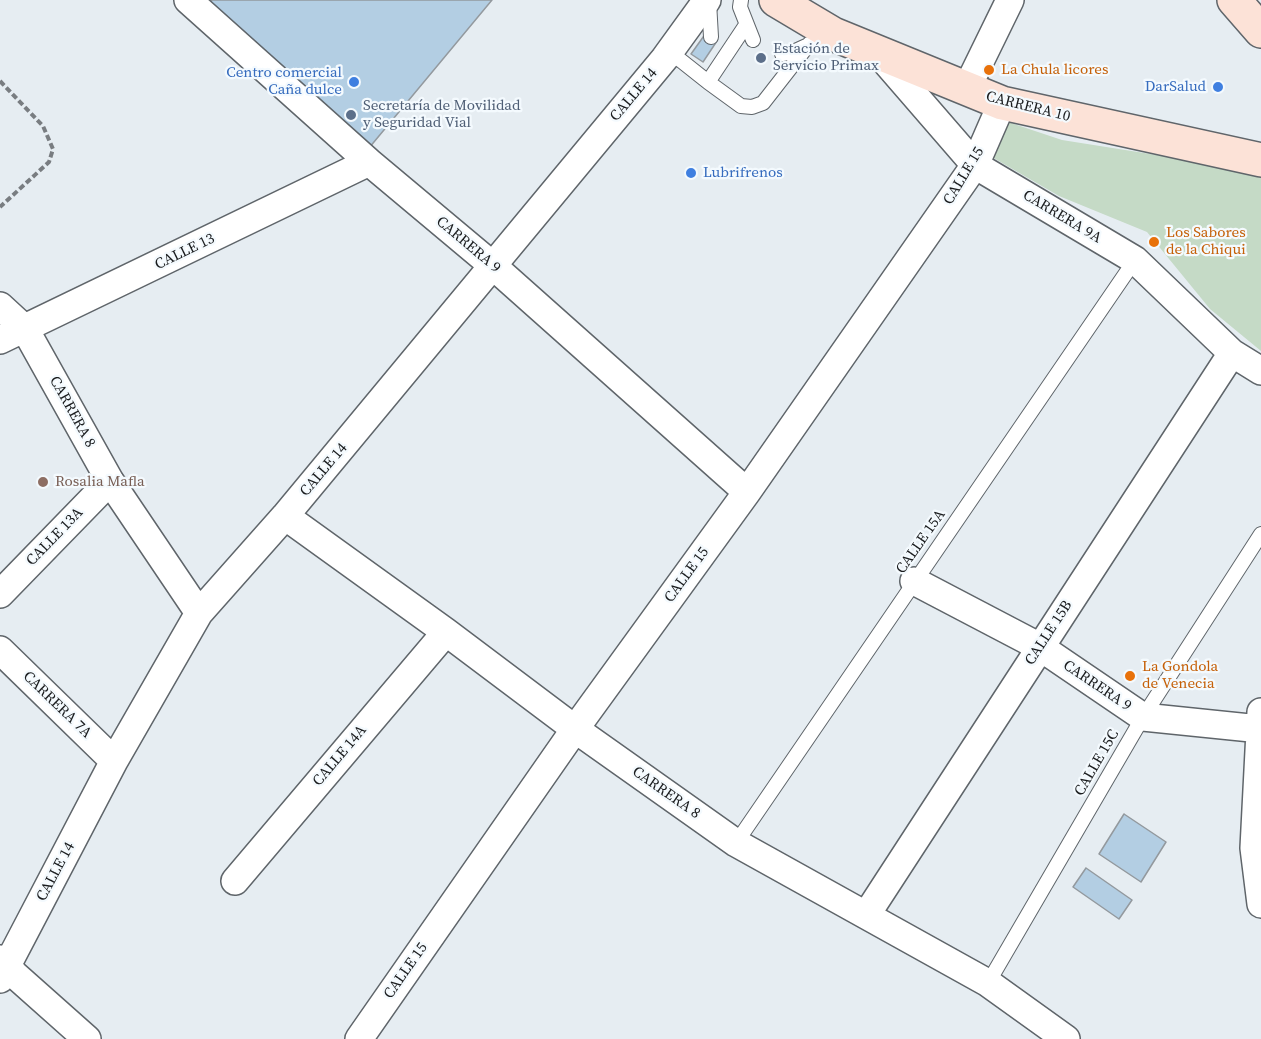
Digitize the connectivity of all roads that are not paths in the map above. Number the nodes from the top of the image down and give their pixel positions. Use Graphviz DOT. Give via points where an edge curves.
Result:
graph roads {
  1 [pos="708,0"];
  2 [pos="741,0"];
  3 [pos="776,0"];
  4 [pos="1010,0"];
  5 [pos="1234,0"];
  6 [pos="199,3"];
  7 [pos="746,25"];
  8 [pos="1261,31"];
  9 [pos="711,37"];
  10 [pos="821,39"];
  11 [pos="753,40"];
  12 [pos="876,51"];
  13 [pos="782,54"];
  14 [pos="672,58"];
  15 [pos="698,59"];
  16 [pos="708,82"];
  17 [pos="966,90"];
  18 [pos="1002,103"];
  19 [pos="1261,160"];
  20 [pos="369,162"];
  21 [pos="975,165"];
  22 [pos="1135,260"];
  23 [pos="492,265"];
  24 [pos="0,306"];
  25 [pos="25,329"];
  26 [pos="0,340"];
  27 [pos="1232,353"];
  28 [pos="1261,371"];
  29 [pos="110,481"];
  30 [pos="747,492"];
  31 [pos="285,516"];
  32 [pos="1261,534"];
  33 [pos="914,581"];
  34 [pos="0,594"];
  35 [pos="199,613"];
  36 [pos="446,632"];
  37 [pos="1040,647"];
  38 [pos="0,650"];
  39 [pos="1143,717"];
  40 [pos="1260,723"];
  41 [pos="574,729"];
  42 [pos="114,761"];
  43 [pos="736,843"];
  44 [pos="235,881"];
  45 [pos="1261,904"];
  46 [pos="867,914"];
  47 [pos="2,968"];
  48 [pos="988,983"];
  49 [pos="87,1039"];
  50 [pos="359,1039"];
  51 [pos="1066,1039"];
  1 -- 9 [label="lane"];
  1 -- 14 [label="street, CALLE 14"];
  2 -- 7 [label="lane"];
  3 -- 10 [label="main road, CARRERA 10"];
  4 -- 17 [label="street"];
  5 -- 8 [label="main road"];
  6 -- 20 [label="street, CARRERA 9"];
  7 -- 11 [label="lane"];
  7 -- 16 [label="lane"];
  10 -- 12 [label="main road, CARRERA 10"];
  10 -- 13 [label="lane"];
  10 -- 16 [label="lane" via="763,103 741,106"];
  12 -- 17 [label="main road, CARRERA 10"];
  12 -- 21 [label="street, CARRERA 9A"];
  14 -- 15 [label="lane"];
  14 -- 16 [label="lane"];
  14 -- 23 [label="street, CALLE 14"];
  17 -- 18 [label="main road, CARRERA 10"];
  18 -- 19 [label="main road, CARRERA 10"];
  18 -- 21 [label="street, CALLE 15"];
  20 -- 23 [label="street, CARRERA 9"];
  20 -- 25 [label="street, CALLE 13"];
  21 -- 22 [label="street, CARRERA 9A"];
  21 -- 30 [label="street, CALLE 15"];
  22 -- 27 [label="street, CARRERA 9A"];
  22 -- 33 [label="lane, CALLE 15A"];
  23 -- 30 [label="street, CARRERA 9"];
  23 -- 31 [label="street, CALLE 14"];
  24 -- 25 [label="street, CARRERA 8"];
  25 -- 26 [label="street, CALLE 13"];
  25 -- 29 [label="street, CARRERA 8"];
  27 -- 28 [label="street, CARRERA 9A"];
  27 -- 37 [label="street, CALLE 15B"];
  29 -- 34 [label="street, CALLE 13A"];
  29 -- 35 [label="street, CARRERA 8"];
  30 -- 41 [label="street, CALLE 15"];
  31 -- 35 [label="street, CALLE 14"];
  31 -- 36 [label="street, CARRERA 8"];
  32 -- 39 [label="lane, CALLE 15C"];
  33 -- 37 [label="street, CARRERA 9"];
  33 -- 43 [label="lane, CALLE 15A"];
  35 -- 42 [label="street, CALLE 14"];
  36 -- 41 [label="street, CARRERA 8"];
  36 -- 44 [label="street, CALLE 14A"];
  37 -- 39 [label="street, CARRERA 9"];
  37 -- 46 [label="street, CALLE 15B"];
  38 -- 42 [label="street, CARRERA 7A"];
  39 -- 40 [label="street, CARRERA 9"];
  39 -- 48 [label="lane, CALLE 15C"];
  40 -- 45 [label="street" via="1254,848"];
  41 -- 43 [label="street, CARRERA 8"];
  41 -- 50 [label="street, CALLE 15"];
  42 -- 47 [label="street, CALLE 14"];
  43 -- 46 [label="street, CARRERA 8"];
  46 -- 48 [label="street, CARRERA 8"];
  47 -- 49 [label="street"];
  48 -- 51 [label="street, CARRERA 8"];
}
